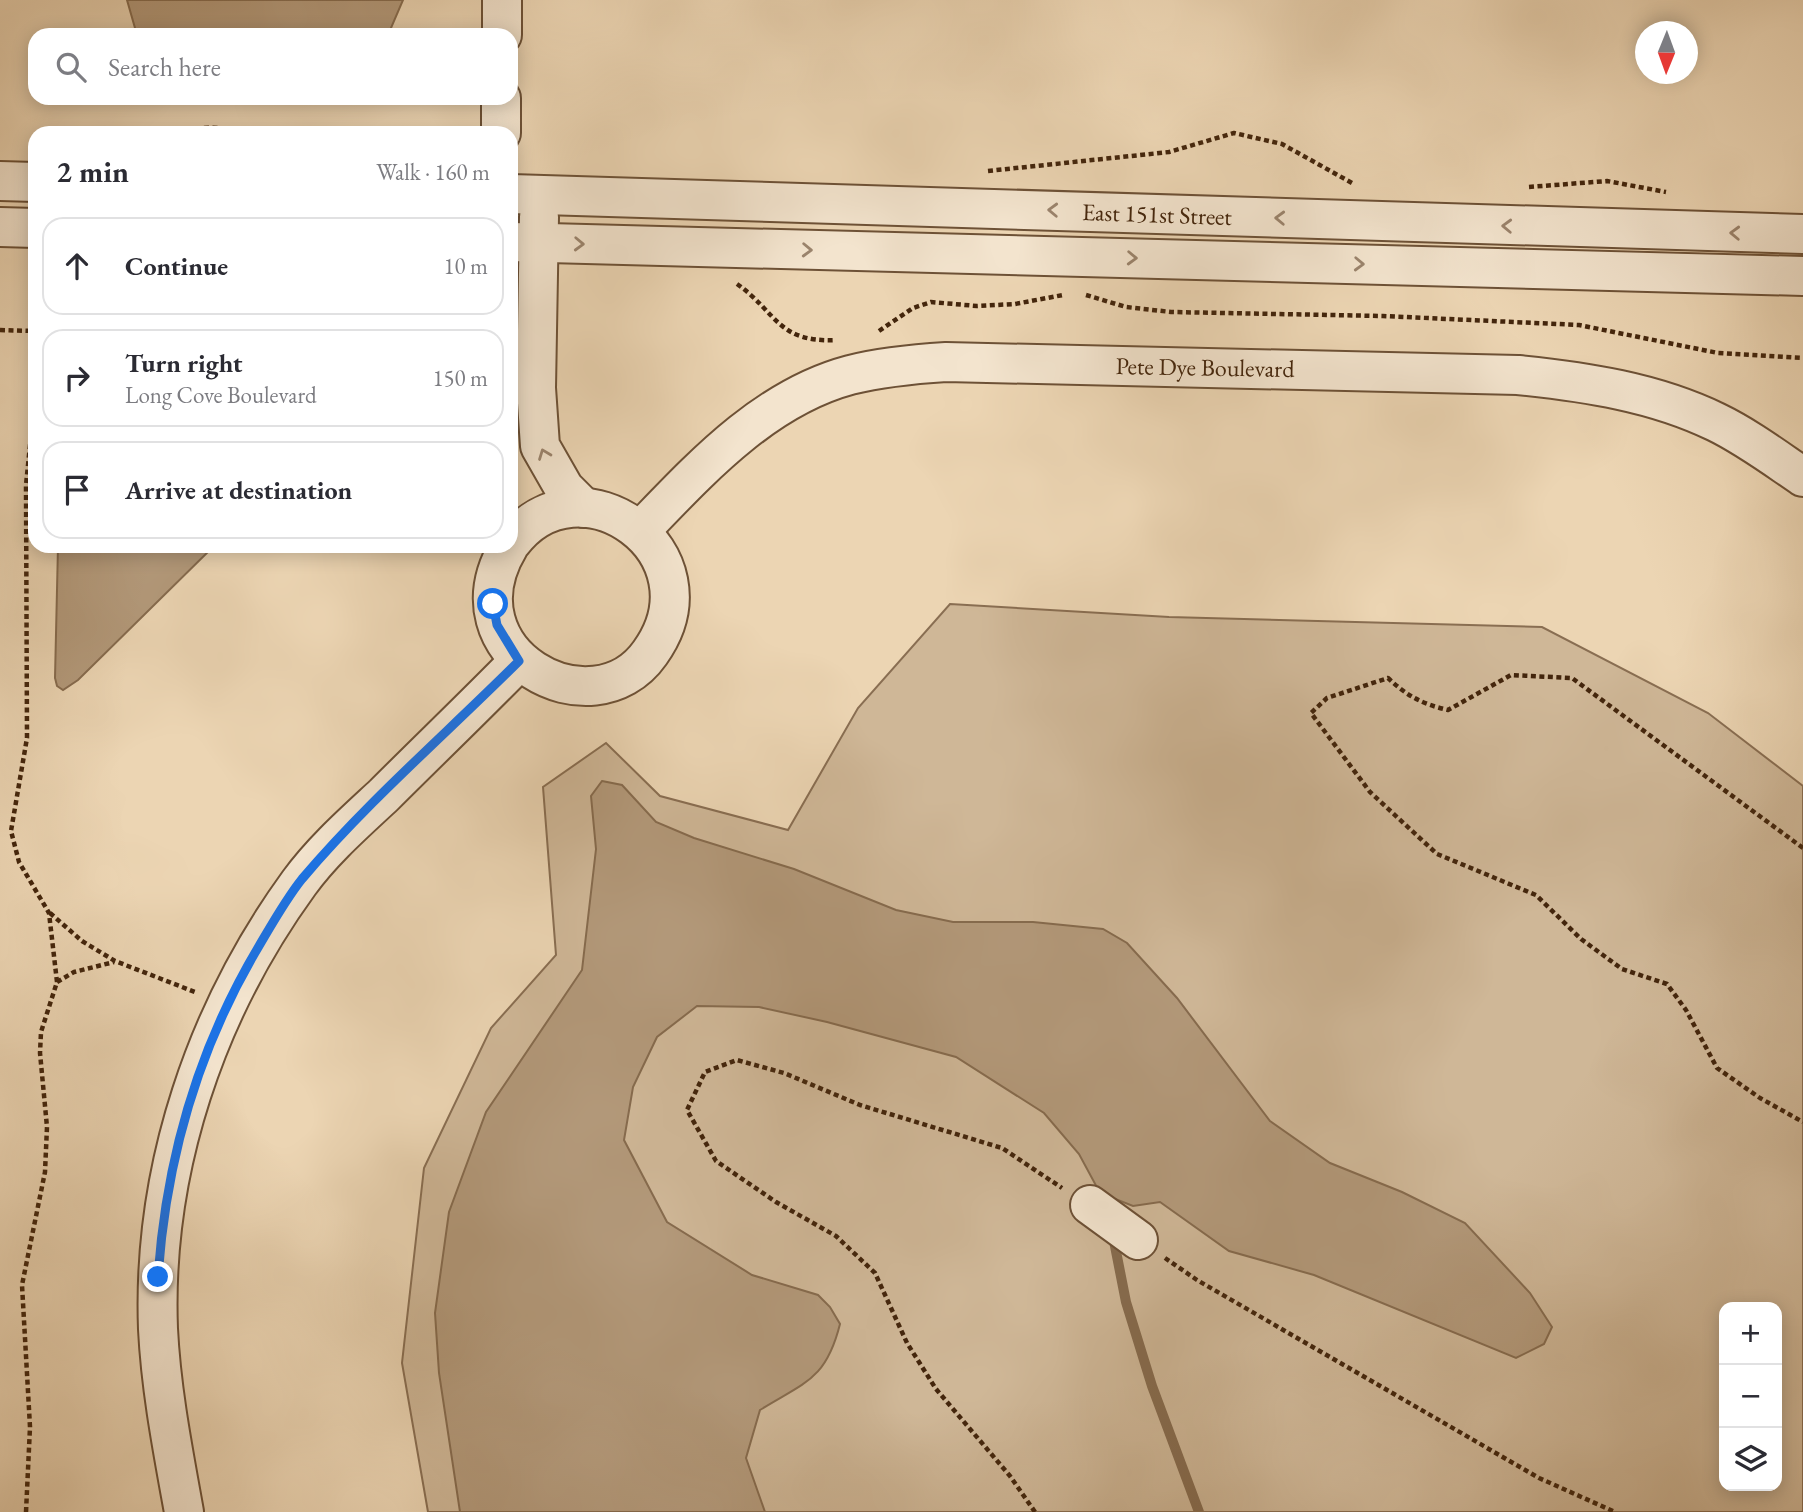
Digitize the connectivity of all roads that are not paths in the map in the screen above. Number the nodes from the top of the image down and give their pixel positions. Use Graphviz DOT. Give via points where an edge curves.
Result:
graph roads {
  1 [pos="502,0"];
  2 [pos="502,28"];
  3 [pos="501,105"];
  4 [pos="501,126"];
  5 [pos="0,181"];
  6 [pos="28,182"];
  7 [pos="525,194"];
  8 [pos="0,227"];
  9 [pos="28,228"];
  10 [pos="1803,234"];
  11 [pos="525,242"];
  12 [pos="1803,276"];
  13 [pos="1803,477"];
  14 [pos="584,508"];
  15 [pos="640,530"];
  16 [pos="518,535"];
  17 [pos="501,553"];
  18 [pos="519,661"];
  19 [pos="1090,1205"];
  20 [pos="1132,1236"];
  21 [pos="184,1512"];
  1 -- 2 [label="street"];
  3 -- 4 [label="street"];
  5 -- 6 [label="street"];
  10 -- 7 [label="street, East 151st Street, one-way"];
  7 -- 11 [label="street"];
  8 -- 9 [label="street"];
  11 -- 12 [label="street, East 151st Street, one-way"];
  14 -- 11 [label="street, one-way" via="548,466 540,446"];
  13 -- 15 [label="street, Pete Dye Boulevard" via="1706,418 1628,391 1575,381 1490,374 946,362 848,376 800,396 712,456"];
  14 -- 15 [label="street" via="614,514"];
  14 -- 16 [label="street" via="557,511"];
  15 -- 18 [label="street" via="659,551 670,578 671,606 664,634 648,657 625,675 598,685 570,685 543,677"];
  17 -- 18 [label="street" via="493,583 497,625"];
  18 -- 21 [label="street" via="300,881 228,1004 179,1130 161,1241 158,1329"];
  19 -- 20 [label="street"];
}
